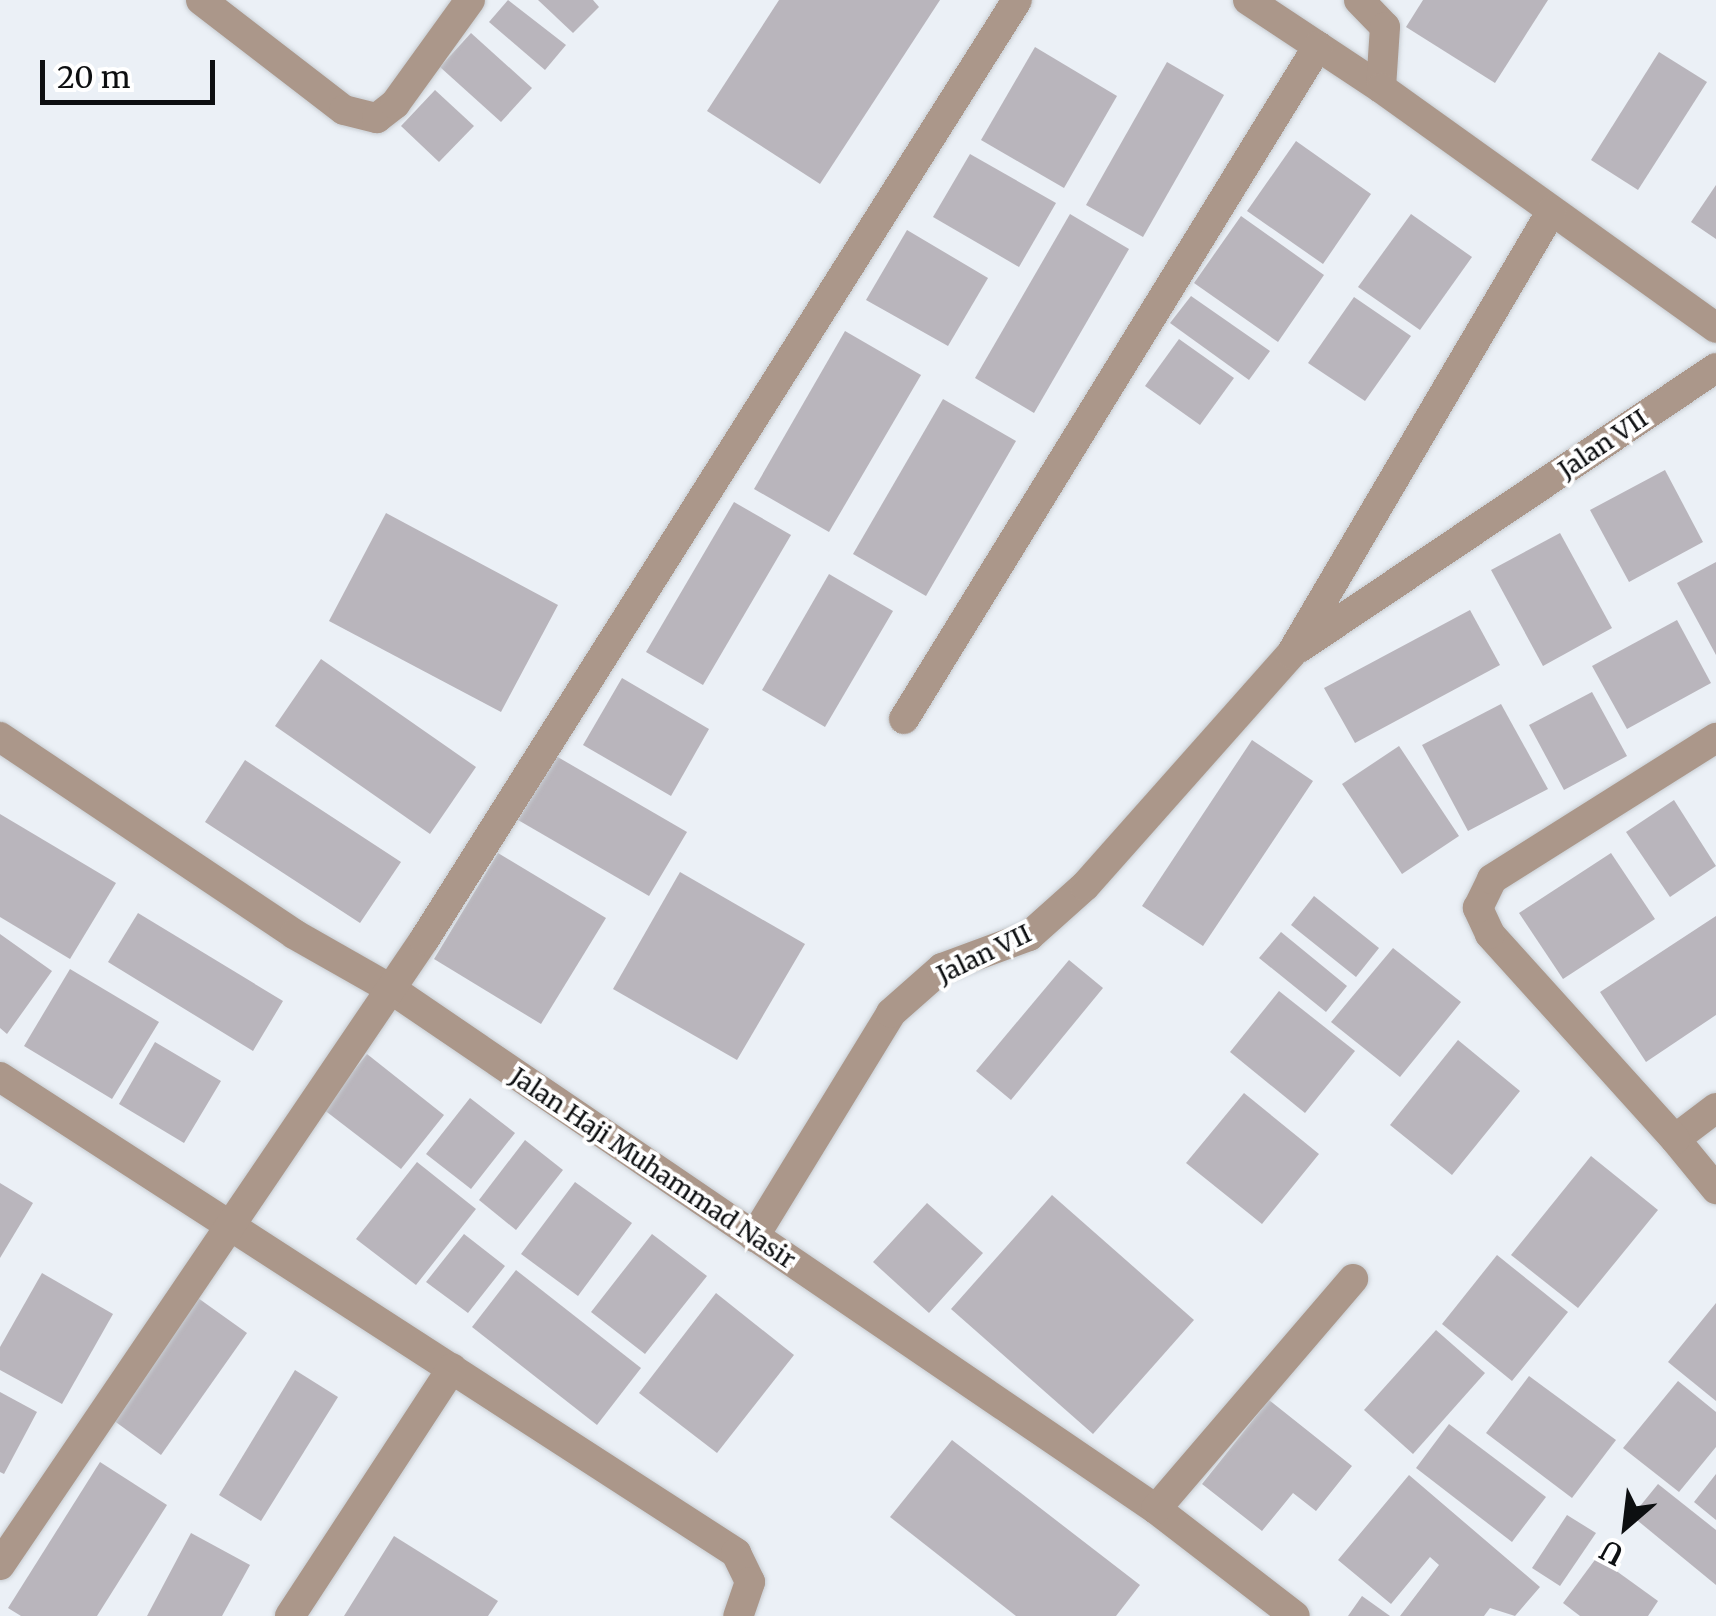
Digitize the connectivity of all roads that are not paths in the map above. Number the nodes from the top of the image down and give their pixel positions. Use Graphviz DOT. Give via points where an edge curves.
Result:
graph roads {
  1 [pos="201,0"];
  2 [pos="470,0"];
  3 [pos="1018,0"];
  4 [pos="1248,0"];
  5 [pos="1359,0"];
  6 [pos="1318,46"];
  7 [pos="1381,88"];
  8 [pos="1551,212"];
  9 [pos="1716,328"];
  10 [pos="1716,368"];
  11 [pos="1291,654"];
  12 [pos="904,719"];
  13 [pos="0,737"];
  14 [pos="1716,738"];
  15 [pos="391,989"];
  16 [pos="0,1077"];
  17 [pos="1716,1108"];
  18 [pos="1675,1139"];
  19 [pos="1716,1189"];
  20 [pos="229,1223"];
  21 [pos="754,1237"];
  22 [pos="1353,1279"];
  23 [pos="452,1368"];
  24 [pos="1156,1509"];
  25 [pos="0,1566"];
  26 [pos="290,1616"];
  27 [pos="738,1616"];
  28 [pos="1295,1616"];
  1 -- 2 [label="street" via="344,110 376,118 395,104"];
  3 -- 15 [label="street"];
  4 -- 6 [label="street"];
  5 -- 7 [label="street" via="1385,27"];
  6 -- 7 [label="street"];
  6 -- 12 [label="street"];
  7 -- 8 [label="street"];
  8 -- 9 [label="street"];
  8 -- 11 [label="street, Jalan VII"];
  10 -- 11 [label="street, Jalan VII"];
  11 -- 21 [label="street, Jalan VII" via="1085,886 1029,936 942,968 891,1012"];
  13 -- 15 [label="street, Jalan Haji Muhammad Nasir" via="294,934"];
  14 -- 18 [label="street" via="1492,879 1478,908 1490,934"];
  15 -- 20 [label="street"];
  15 -- 21 [label="street, Jalan Haji Muhammad Nasir"];
  16 -- 20 [label="street"];
  17 -- 18 [label="street"];
  18 -- 19 [label="street"];
  20 -- 23 [label="street"];
  20 -- 25 [label="street"];
  21 -- 24 [label="street, Jalan Haji Muhammad Nasir"];
  22 -- 24 [label="street"];
  23 -- 26 [label="street"];
  23 -- 27 [label="street" via="736,1554 750,1582"];
  24 -- 28 [label="street, Jalan Haji Muhammad Nasir"];
}
